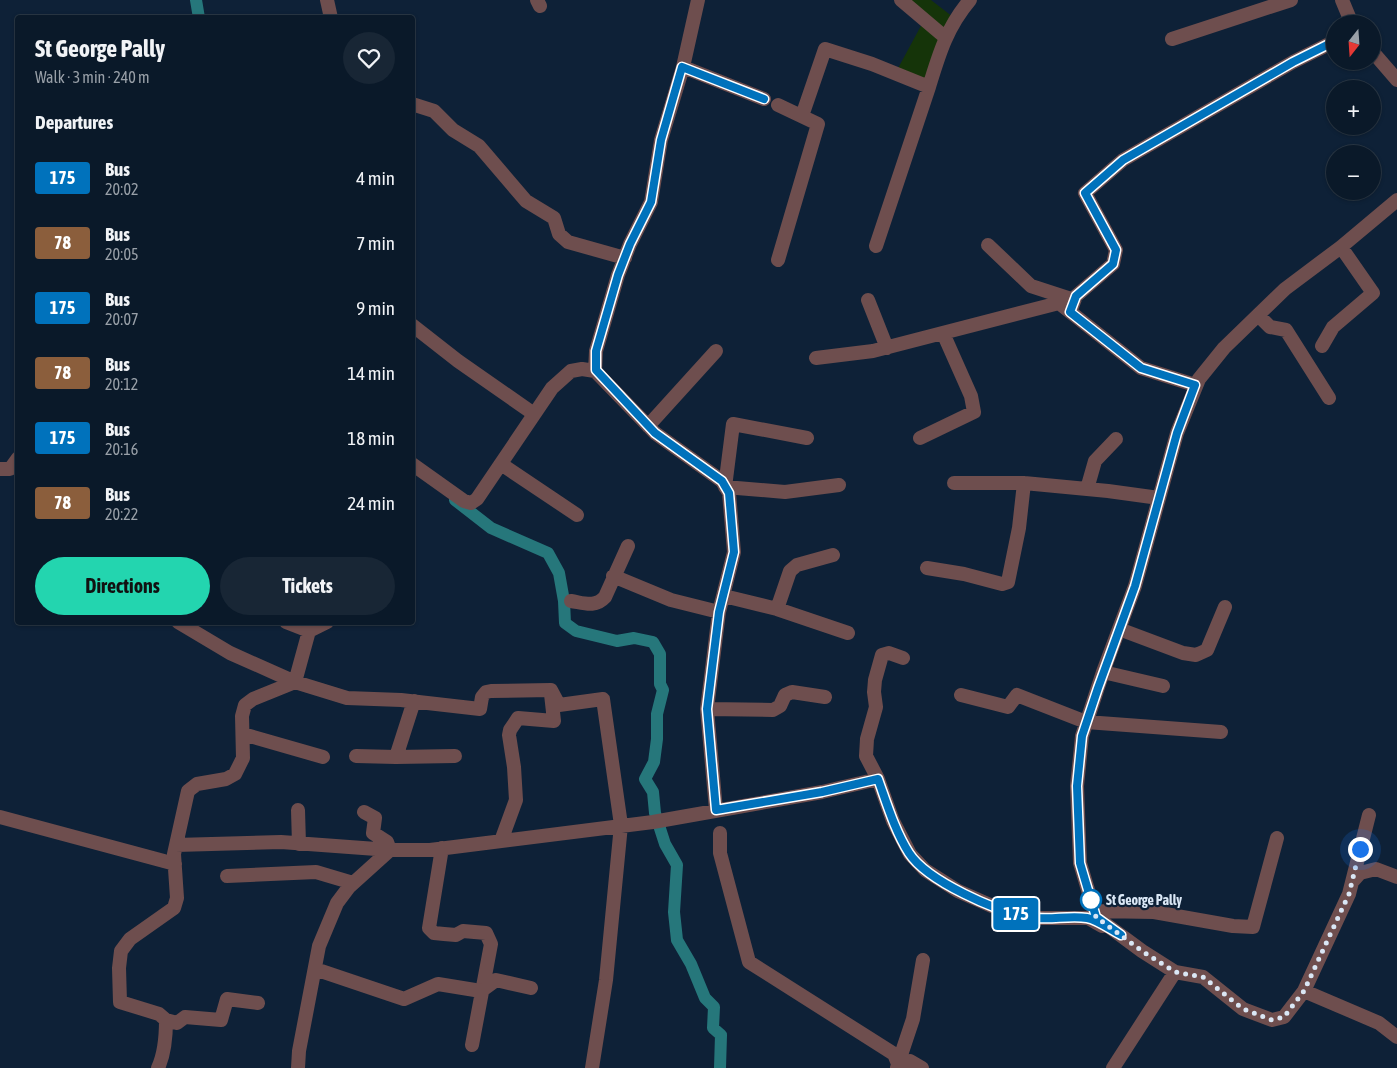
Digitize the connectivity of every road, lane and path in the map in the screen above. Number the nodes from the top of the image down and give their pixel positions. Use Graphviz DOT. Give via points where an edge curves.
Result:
graph roads {
  1 [pos="327,0"];
  2 [pos="698,0"];
  3 [pos="901,0"];
  4 [pos="970,0"];
  5 [pos="1291,0"];
  6 [pos="1342,0"];
  7 [pos="330,15"];
  8 [pos="1348,15"];
  9 [pos="946,38"];
  10 [pos="1172,39"];
  11 [pos="1326,46"];
  12 [pos="1381,61"];
  13 [pos="682,67"];
  14 [pos="1397,80"];
  15 [pos="929,87"];
  16 [pos="764,99"];
  17 [pos="415,105"];
  18 [pos="778,105"];
  19 [pos="802,116"];
  20 [pos="1397,200"];
  21 [pos="988,245"];
  22 [pos="876,246"];
  23 [pos="1341,247"];
  24 [pos="624,258"];
  25 [pos="778,260"];
  26 [pos="868,300"];
  27 [pos="1072,306"];
  28 [pos="1258,315"];
  29 [pos="415,327"];
  30 [pos="943,333"];
  31 [pos="1322,346"];
  32 [pos="887,348"];
  33 [pos="716,352"];
  34 [pos="816,358"];
  35 [pos="596,370"];
  36 [pos="1195,385"];
  37 [pos="1329,398"];
  38 [pos="534,414"];
  39 [pos="648,426"];
  40 [pos="807,438"];
  41 [pos="920,438"];
  42 [pos="1116,439"];
  43 [pos="15,462"];
  44 [pos="501,464"];
  45 [pos="415,466"];
  46 [pos="0,469"];
  47 [pos="954,483"];
  48 [pos="1024,483"];
  49 [pos="839,485"];
  50 [pos="726,486"];
  51 [pos="1087,489"];
  52 [pos="1159,498"];
  53 [pos="577,515"];
  54 [pos="628,546"];
  55 [pos="833,555"];
  56 [pos="927,568"];
  57 [pos="613,576"];
  58 [pos="724,596"];
  59 [pos="571,600"];
  60 [pos="1225,607"];
  61 [pos="776,609"];
  62 [pos="719,612"];
  63 [pos="183,625"];
  64 [pos="294,625"];
  65 [pos="321,625"];
  66 [pos="1119,629"];
  67 [pos="309,631"];
  68 [pos="848,633"];
  69 [pos="903,658"];
  70 [pos="1103,672"];
  71 [pos="295,682"];
  72 [pos="1163,686"];
  73 [pos="551,690"];
  74 [pos="961,695"];
  75 [pos="825,697"];
  76 [pos="414,701"];
  77 [pos="707,709"];
  78 [pos="1086,722"];
  79 [pos="1221,732"];
  80 [pos="243,734"];
  81 [pos="356,756"];
  82 [pos="455,756"];
  83 [pos="323,757"];
  84 [pos="396,757"];
  85 [pos="878,779"];
  86 [pos="298,810"];
  87 [pos="716,810"];
  88 [pos="364,812"];
  89 [pos="1369,815"];
  90 [pos="0,817"];
  91 [pos="621,825"];
  92 [pos="720,833"];
  93 [pos="1277,838"];
  94 [pos="501,840"];
  95 [pos="176,844"];
  96 [pos="299,844"];
  97 [pos="442,848"];
  98 [pos="390,850"];
  99 [pos="174,864"];
  100 [pos="227,876"];
  101 [pos="1397,877"];
  102 [pos="1352,882"];
  103 [pos="353,883"];
  104 [pos="1095,912"];
  105 [pos="1121,935"];
  106 [pos="924,960"];
  107 [pos="315,969"];
  108 [pos="1175,972"];
  109 [pos="531,988"];
  110 [pos="481,991"];
  111 [pos="1304,991"];
  112 [pos="258,1003"];
  113 [pos="166,1020"];
  114 [pos="1397,1037"];
  115 [pos="472,1045"];
  116 [pos="898,1066"];
  117 [pos="158,1068"];
  118 [pos="298,1068"];
  119 [pos="592,1068"];
  120 [pos="922,1068"];
  121 [pos="1113,1068"];
  1 -- 7 [label="street"];
  2 -- 13 [label="street"];
  3 -- 9 [label="street"];
  4 -- 9 [label="street"];
  5 -- 10 [label="street"];
  6 -- 8 [label="street"];
  9 -- 15 [label="street"];
  11 -- 27 [label="street" via="1123,160 1085,193 1116,250 1113,264 1076,296"];
  12 -- 14 [label="street"];
  13 -- 16 [label="street"];
  13 -- 24 [label="street" via="661,140 651,202"];
  15 -- 19 [label="street" via="825,49"];
  15 -- 22 [label="street"];
  17 -- 24 [label="street" via="434,111 453,130 479,146 526,201 554,218 558,234 568,242"];
  18 -- 19 [label="street"];
  19 -- 25 [label="street" via="818,124"];
  20 -- 23 [label="street"];
  21 -- 27 [label="street" via="1031,286"];
  23 -- 28 [label="street" via="1285,289"];
  23 -- 31 [label="street" via="1373,293 1334,327"];
  24 -- 35 [label="street" via="596,351"];
  26 -- 32 [label="street"];
  27 -- 30 [label="street" via="1059,303"];
  27 -- 36 [label="street" via="1141,368"];
  28 -- 36 [label="street" via="1224,348"];
  28 -- 37 [label="street" via="1270,327 1286,330"];
  29 -- 38 [label="street"];
  30 -- 32 [label="street"];
  30 -- 41 [label="street" via="971,396 974,412"];
  32 -- 34 [label="street"];
  33 -- 39 [label="street"];
  35 -- 38 [label="street" via="571,371 552,388"];
  35 -- 39 [label="street"];
  36 -- 52 [label="street" via="1177,433"];
  38 -- 44 [label="street"];
  39 -- 50 [label="street"];
  40 -- 50 [label="street" via="732,424"];
  42 -- 51 [label="street" via="1095,461"];
  43 -- 46 [label="street" via="10,469"];
  44 -- 45 [label="street" via="471,503"];
  44 -- 53 [label="street"];
  47 -- 48 [label="street"];
  48 -- 51 [label="street"];
  48 -- 56 [label="street" via="1008,582 1002,584"];
  49 -- 50 [label="street" via="785,492"];
  50 -- 58 [label="street" via="734,552"];
  51 -- 52 [label="street"];
  52 -- 66 [label="street" via="1135,586"];
  54 -- 57 [label="street"];
  55 -- 61 [label="street" via="802,563 790,571"];
  57 -- 59 [label="street" via="600,602"];
  57 -- 62 [label="street" via="671,600"];
  58 -- 61 [label="street"];
  58 -- 62 [label="street"];
  60 -- 66 [label="street" via="1207,650 1196,655"];
  61 -- 68 [label="street"];
  62 -- 77 [label="street"];
  63 -- 71 [label="street" via="230,653"];
  64 -- 67 [label="street"];
  65 -- 67 [label="street"];
  66 -- 70 [label="street"];
  67 -- 71 [label="street"];
  69 -- 85 [label="street" via="889,653 882,655 875,680 876,707 866,756"];
  70 -- 72 [label="street"];
  70 -- 78 [label="street"];
  71 -- 76 [label="street" via="347,698"];
  71 -- 80 [label="street" via="245,705"];
  73 -- 76 [label="street" via="486,692 480,709"];
  73 -- 91 [label="street" via="559,705 602,699"];
  73 -- 94 [label="street" via="554,721 518,718 510,730 516,800"];
  74 -- 78 [label="street" via="1008,707 1017,695"];
  75 -- 77 [label="street" via="792,692 785,695 780,706 773,710"];
  76 -- 84 [label="street"];
  77 -- 87 [label="street"];
  78 -- 79 [label="street"];
  78 -- 104 [label="street" via="1077,796 1080,863"];
  80 -- 83 [label="street"];
  80 -- 95 [label="street" via="243,758 235,774 226,779 197,784 188,790"];
  81 -- 84 [label="street"];
  82 -- 84 [label="street"];
  85 -- 87 [label="street"];
  85 -- 105 [label="street" via="893,821 910,854 926,870 958,891 1030,918 1088,918"];
  86 -- 96 [label="street"];
  87 -- 91 [label="street"];
  88 -- 98 [label="street" via="375,818 373,833 387,842"];
  89 -- 102 [label="street"];
  90 -- 99 [label="street"];
  91 -- 94 [label="street"];
  91 -- 119 [label="street" via="606,980"];
  92 -- 116 [label="street" via="720,853 749,962 894,1054"];
  93 -- 104 [label="street" via="1254,927 1154,912"];
  94 -- 97 [label="street"];
  95 -- 96 [label="street"];
  95 -- 99 [label="street"];
  96 -- 98 [label="street"];
  97 -- 98 [label="street"];
  97 -- 110 [label="street" via="430,928 434,933 444,934 456,935 463,931 486,933 491,944"];
  98 -- 103 [label="street"];
  99 -- 113 [label="street" via="177,898 174,908 130,939 121,951 118,968 120,1002 159,1014"];
  100 -- 103 [label="street" via="316,872"];
  101 -- 102 [label="street" via="1376,869 1360,872"];
  102 -- 111 [label="street"];
  103 -- 107 [label="street" via="337,903 319,946"];
  104 -- 105 [label="street" via="1096,917"];
  105 -- 108 [label="street"];
  106 -- 116 [label="street"];
  107 -- 110 [label="street" via="404,1000 438,984"];
  107 -- 118 [label="street"];
  108 -- 111 [label="street" via="1203,977 1243,1009 1272,1020 1284,1017"];
  108 -- 121 [label="street"];
  109 -- 110 [label="street" via="496,980"];
  110 -- 115 [label="street"];
  111 -- 114 [label="street" via="1378,1023"];
  112 -- 113 [label="street" via="227,999 221,1020 185,1017 178,1023"];
  113 -- 117 [label="street" via="162,1060"];
  116 -- 120 [label="street" via="910,1061"];
}
